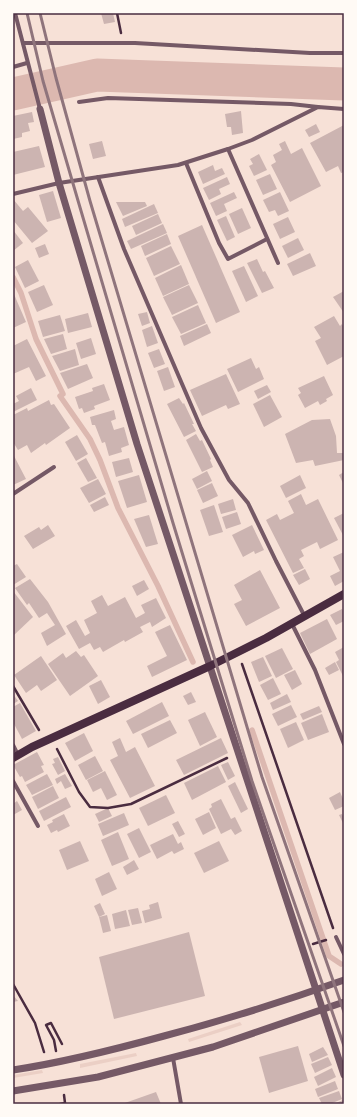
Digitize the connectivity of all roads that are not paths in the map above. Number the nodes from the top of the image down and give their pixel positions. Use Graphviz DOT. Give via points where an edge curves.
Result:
graph roads {
  1 [pos="15,13"];
  2 [pos="23,44"];
  3 [pos="344,53"];
  4 [pos="27,63"];
  5 [pos="13,67"];
  6 [pos="79,102"];
  7 [pos="318,107"];
  8 [pos="40,109"];
  9 [pos="344,109"];
  10 [pos="228,149"];
  11 [pos="186,163"];
  12 [pos="98,177"];
  13 [pos="59,183"];
  14 [pos="13,194"];
  15 [pos="267,239"];
  16 [pos="278,263"];
  17 [pos="54,467"];
  18 [pos="13,494"];
  19 [pos="344,594"];
  20 [pos="304,615"];
  21 [pos="292,624"];
  22 [pos="210,666"];
  23 [pos="344,744"];
  24 [pos="13,745"];
  25 [pos="16,756"];
  26 [pos="13,781"];
  27 [pos="38,826"];
  28 [pos="336,938"];
  29 [pos="344,954"];
  30 [pos="344,980"];
  31 [pos="317,990"];
  32 [pos="344,1002"];
  33 [pos="322,1009"];
  34 [pos="173,1058"];
  35 [pos="13,1070"];
  36 [pos="344,1075"];
  37 [pos="13,1091"];
  38 [pos="181,1104"];
  1 -- 2 [label="street"];
  2 -- 3 [label="street" via="123,43"];
  2 -- 4 [label="street"];
  4 -- 5 [label="street"];
  4 -- 8 [label="street"];
  6 -- 7 [label="street" via="108,98"];
  7 -- 9 [label="street"];
  7 -- 10 [label="street"];
  8 -- 13 [label="street"];
  10 -- 11 [label="street"];
  10 -- 15 [label="street"];
  11 -- 12 [label="street"];
  11 -- 15 [label="street" via="228,259"];
  12 -- 13 [label="street"];
  12 -- 20 [label="street" via="124,249 201,428 229,480 248,503"];
  13 -- 14 [label="street"];
  13 -- 22 [label="street" via="137,444"];
  15 -- 16 [label="street"];
  17 -- 18 [label="street"];
  19 -- 20 [label="main road"];
  20 -- 21 [label="main road"];
  21 -- 22 [label="main road"];
  21 -- 23 [label="street" via="315,670"];
  22 -- 25 [label="main road"];
  22 -- 31 [label="street"];
  24 -- 25 [label="street"];
  26 -- 27 [label="street"];
  28 -- 29 [label="street"];
  30 -- 31 [label="street"];
  31 -- 33 [label="street"];
  31 -- 35 [label="street" via="208,1025 96,1055"];
  32 -- 33 [label="street"];
  33 -- 34 [label="street" via="213,1048"];
  33 -- 36 [label="street"];
  34 -- 37 [label="street" via="98,1077"];
  34 -- 38 [label="street"];
}
